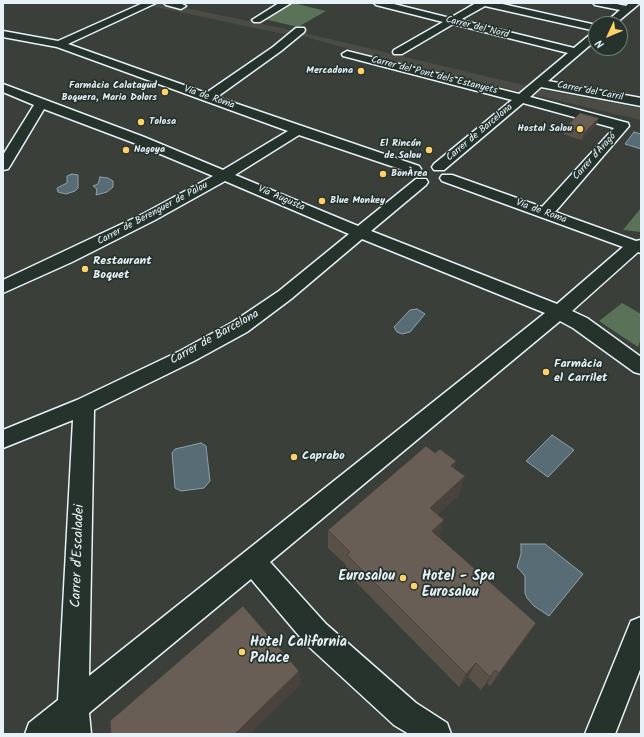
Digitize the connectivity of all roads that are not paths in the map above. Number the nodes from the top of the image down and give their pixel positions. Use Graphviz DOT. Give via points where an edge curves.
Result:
graph roads {
  1 [pos="169,3"];
  2 [pos="286,3"];
  3 [pos="378,3"];
  4 [pos="484,3"];
  5 [pos="598,3"];
  6 [pos="147,5"];
  7 [pos="400,5"];
  8 [pos="181,6"];
  9 [pos="631,6"];
  10 [pos="619,16"];
  11 [pos="257,20"];
  12 [pos="451,21"];
  13 [pos="588,26"];
  14 [pos="300,30"];
  15 [pos="3,34"];
  16 [pos="588,42"];
  17 [pos="59,44"];
  18 [pos="398,52"];
  19 [pos="576,52"];
  20 [pos="347,54"];
  21 [pos="539,83"];
  22 [pos="3,88"];
  23 [pos="207,98"];
  24 [pos="520,99"];
  25 [pos="641,102"];
  26 [pos="41,104"];
  27 [pos="298,130"];
  28 [pos="3,166"];
  29 [pos="443,173"];
  30 [pos="225,175"];
  31 [pos="418,176"];
  32 [pos="545,213"];
  33 [pos="361,233"];
  34 [pos="639,246"];
  35 [pos="3,287"];
  36 [pos="559,312"];
  37 [pos="641,367"];
  38 [pos="84,406"];
  39 [pos="3,439"];
  40 [pos="252,561"];
  41 [pos="641,631"];
  42 [pos="75,720"];
  43 [pos="40,734"];
  44 [pos="436,734"];
  45 [pos="600,734"];
  1 -- 8 [label="street"];
  2 -- 11 [label="street"];
  3 -- 7 [label="street, Carrer del Nord"];
  4 -- 12 [label="street"];
  4 -- 13 [label="street"];
  5 -- 9 [label="street"];
  6 -- 17 [label="street"];
  7 -- 12 [label="street, Carrer del Nord"];
  9 -- 10 [label="street"];
  12 -- 18 [label="street"];
  12 -- 19 [label="street, Carrer del Nord"];
  14 -- 23 [label="street" via="278,49"];
  15 -- 17 [label="street, Via de Roma"];
  16 -- 19 [label="street, Carrer de Barcelona"];
  17 -- 23 [label="street, Via de Roma"];
  19 -- 21 [label="street, Carrer de Barcelona"];
  20 -- 24 [label="street, Carrer del Pont dels Estanyets"];
  21 -- 24 [label="street, Carrer de Barcelona"];
  21 -- 25 [label="street, Carrer del Carril"];
  22 -- 26 [label="street, Via Augusta"];
  23 -- 27 [label="street, Via de Roma"];
  24 -- 29 [label="street, Carrer de Barcelona"];
  24 -- 32 [label="street, Carrer d'Aragó" via="623,126"];
  26 -- 28 [label="street"];
  26 -- 30 [label="street, Via Augusta"];
  27 -- 30 [label="street, Carrer de Berenguer de Palou"];
  27 -- 31 [label="street, Via de Roma"];
  29 -- 31 [label="street, Via de Roma" via="437,184"];
  29 -- 32 [label="street, Via de Roma"];
  30 -- 33 [label="street, Via Augusta"];
  30 -- 35 [label="street, Carrer de Berenguer de Palou" via="149,217"];
  31 -- 33 [label="street, Carrer de Barcelona"];
  32 -- 34 [label="street, Via de Roma"];
  33 -- 36 [label="street, Via Augusta"];
  33 -- 38 [label="street, Carrer de Barcelona" via="286,295 240,327"];
  34 -- 36 [label="street"];
  36 -- 37 [label="street, Via Augusta" via="580,323"];
  36 -- 40 [label="street"];
  38 -- 39 [label="street, Carrer de Barcelona"];
  38 -- 42 [label="street, Carrer d'Escaladei"];
  40 -- 42 [label="street"];
  40 -- 44 [label="street" via="316,634 405,714"];
  41 -- 45 [label="street"];
  42 -- 43 [label="street"];
}
